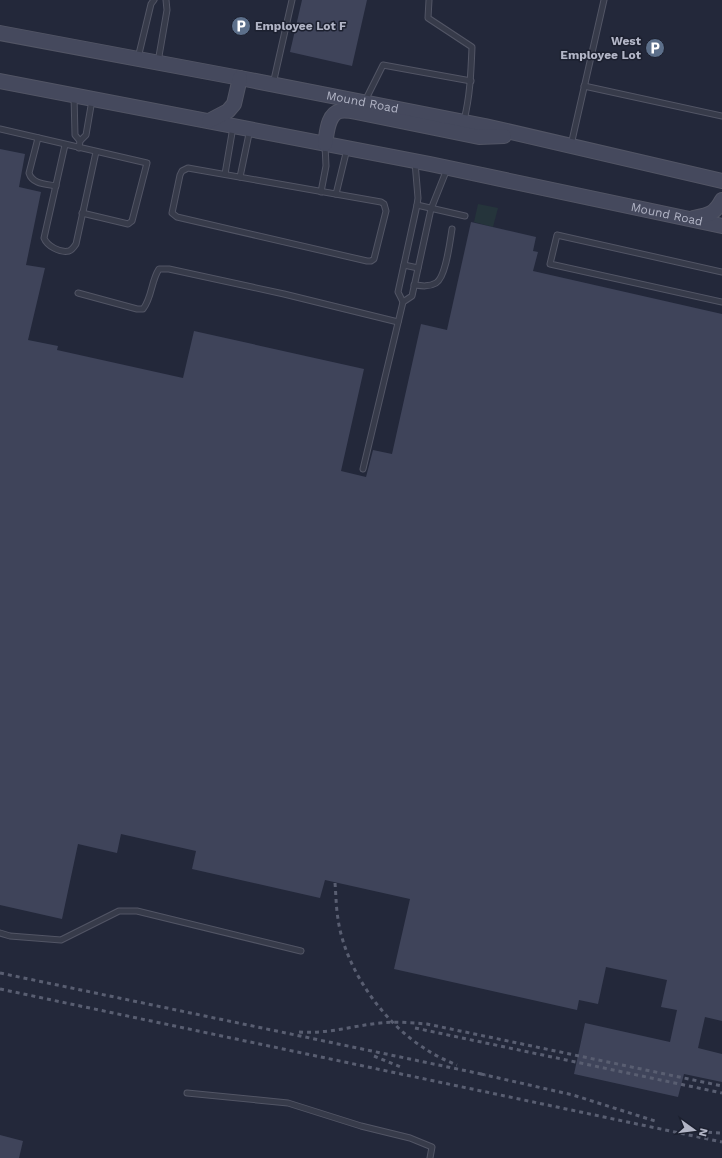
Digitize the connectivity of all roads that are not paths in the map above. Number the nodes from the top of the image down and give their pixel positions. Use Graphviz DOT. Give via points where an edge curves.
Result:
graph roads {
  1 [pos="154,0"];
  2 [pos="166,0"];
  3 [pos="292,0"];
  4 [pos="429,0"];
  5 [pos="604,0"];
  6 [pos="0,33"];
  7 [pos="138,59"];
  8 [pos="157,63"];
  9 [pos="240,78"];
  10 [pos="0,81"];
  11 [pos="470,81"];
  12 [pos="272,85"];
  13 [pos="584,86"];
  14 [pos="74,96"];
  15 [pos="92,99"];
  16 [pos="364,103"];
  17 [pos="722,116"];
  18 [pos="209,121"];
  19 [pos="464,122"];
  20 [pos="233,126"];
  21 [pos="0,129"];
  22 [pos="250,129"];
  23 [pos="524,135"];
  24 [pos="38,138"];
  25 [pos="80,141"];
  26 [pos="325,144"];
  27 [pos="65,145"];
  28 [pos="571,146"];
  29 [pos="79,148"];
  30 [pos="347,148"];
  31 [pos="96,152"];
  32 [pos="415,161"];
  33 [pos="447,168"];
  34 [pos="225,174"];
  35 [pos="240,177"];
  36 [pos="722,180"];
  37 [pos="56,186"];
  38 [pos="321,192"];
  39 [pos="336,194"];
  40 [pos="722,200"];
  41 [pos="417,205"];
  42 [pos="431,209"];
  43 [pos="82,213"];
  44 [pos="465,216"];
  45 [pos="688,218"];
  46 [pos="722,226"];
  47 [pos="452,229"];
  48 [pos="404,265"];
  49 [pos="418,268"];
  50 [pos="722,272"];
  51 [pos="414,284"];
  52 [pos="78,293"];
  53 [pos="403,302"];
  54 [pos="722,302"];
  55 [pos="398,322"];
  56 [pos="363,469"];
  57 [pos="0,933"];
  58 [pos="301,952"];
  59 [pos="187,1093"];
  60 [pos="430,1158"];
  1 -- 7 [label="lane"];
  2 -- 8 [label="lane" via="167,10"];
  3 -- 12 [label="lane"];
  4 -- 11 [label="lane" via="428,18 472,47"];
  5 -- 13 [label="lane"];
  6 -- 7 [label="main road, Mound Road"];
  7 -- 8 [label="main road, Mound Road"];
  8 -- 9 [label="main road, Mound Road"];
  9 -- 12 [label="main road, Mound Road"];
  9 -- 18 [label="main road" via="234,104 228,111"];
  10 -- 14 [label="main road, Mound Road"];
  11 -- 16 [label="lane" via="383,65"];
  11 -- 19 [label="lane"];
  12 -- 16 [label="main road, Mound Road"];
  13 -- 17 [label="lane"];
  13 -- 28 [label="lane"];
  14 -- 15 [label="main road, Mound Road"];
  14 -- 25 [label="lane" via="75,135"];
  15 -- 18 [label="main road, Mound Road"];
  15 -- 25 [label="lane" via="86,135"];
  16 -- 19 [label="main road, Mound Road"];
  18 -- 20 [label="main road, Mound Road"];
  19 -- 23 [label="main road, Mound Road"];
  20 -- 22 [label="main road, Mound Road"];
  20 -- 34 [label="lane"];
  21 -- 24 [label="lane"];
  22 -- 26 [label="main road, Mound Road"];
  22 -- 35 [label="lane"];
  23 -- 26 [label="main road" via="479,137 340,111 333,115 328,124"];
  23 -- 28 [label="main road, Mound Road"];
  24 -- 27 [label="lane"];
  24 -- 37 [label="lane" via="30,177 37,182"];
  25 -- 29 [label="lane"];
  26 -- 30 [label="main road, Mound Road"];
  26 -- 38 [label="lane" via="326,166"];
  27 -- 29 [label="lane"];
  27 -- 37 [label="lane"];
  28 -- 36 [label="main road, Mound Road"];
  29 -- 31 [label="lane"];
  30 -- 32 [label="main road, Mound Road"];
  30 -- 39 [label="lane"];
  31 -- 43 [label="lane"];
  31 -- 43 [label="lane" via="147,163 132,221 128,224"];
  32 -- 33 [label="main road, Mound Road"];
  32 -- 41 [label="lane"];
  33 -- 42 [label="lane"];
  33 -- 45 [label="main road, Mound Road"];
  34 -- 35 [label="lane"];
  34 -- 39 [label="lane" via="188,168 182,171 172,209 174,216 371,261 376,255 386,211 384,204"];
  35 -- 38 [label="lane"];
  37 -- 43 [label="lane" via="45,232 46,243 62,250 72,249 76,244"];
  38 -- 39 [label="lane"];
  40 -- 45 [label="main road" via="718,208 709,215"];
  41 -- 42 [label="lane"];
  41 -- 48 [label="lane"];
  42 -- 44 [label="lane"];
  42 -- 49 [label="lane"];
  45 -- 46 [label="main road, Mound Road"];
  47 -- 51 [label="lane" via="440,280 426,286"];
  48 -- 49 [label="lane"];
  48 -- 53 [label="lane" via="398,292"];
  49 -- 51 [label="lane"];
  50 -- 54 [label="lane" via="557,235 550,264"];
  51 -- 53 [label="lane" via="412,296"];
  52 -- 55 [label="lane" via="137,310 143,309 148,301 154,276 160,269 169,269"];
  53 -- 55 [label="lane"];
  55 -- 56 [label="lane"];
  57 -- 58 [label="lane" via="61,940 119,911 137,911"];
  59 -- 60 [label="lane" via="288,1103 410,1138 432,1147"];
}
